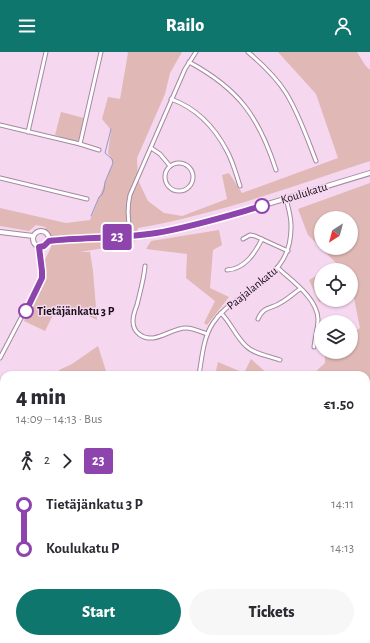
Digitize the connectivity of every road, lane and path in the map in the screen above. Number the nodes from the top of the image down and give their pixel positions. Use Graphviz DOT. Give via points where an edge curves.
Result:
graph roads {
  1 [pos="46,52"];
  2 [pos="101,52"];
  3 [pos="196,52"];
  4 [pos="248,52"];
  5 [pos="189,62"];
  6 [pos="171,99"];
  7 [pos="0,126"];
  8 [pos="28,132"];
  9 [pos="80,144"];
  10 [pos="151,148"];
  11 [pos="99,150"];
  12 [pos="316,161"];
  13 [pos="170,166"];
  14 [pos="276,170"];
  15 [pos="370,173"];
  16 [pos="0,178"];
  17 [pos="240,186"];
  18 [pos="286,198"];
  19 [pos="87,199"];
  20 [pos="0,232"];
  21 [pos="33,236"];
  22 [pos="131,236"];
  23 [pos="243,239"];
  24 [pos="262,239"];
  25 [pos="49,241"];
  26 [pos="39,247"];
  27 [pos="288,251"];
  28 [pos="144,266"];
  29 [pos="278,268"];
  30 [pos="227,270"];
  31 [pos="300,289"];
  32 [pos="222,313"];
  33 [pos="317,315"];
  34 [pos="258,319"];
  35 [pos="207,334"];
  36 [pos="0,358"];
  37 [pos="280,360"];
  38 [pos="199,371"];
  1 -- 8 [label="street"];
  2 -- 9 [label="street"];
  3 -- 5 [label="street"];
  4 -- 12 [label="street" via="285,92 304,127"];
  5 -- 6 [label="street"];
  5 -- 14 [label="street" via="220,81 246,107 259,125"];
  6 -- 10 [label="street"];
  6 -- 17 [label="street" via="191,109 212,128 228,151"];
  7 -- 8 [label="street"];
  8 -- 9 [label="street"];
  9 -- 11 [label="street"];
  10 -- 13 [label="street"];
  10 -- 22 [label="street" via="128,203"];
  13 -- 13 [label="street" via="165,174 166,183 173,190 186,189 193,177 189,168 180,163"];
  15 -- 18 [label="street, Koulukatu"];
  16 -- 19 [label="street"];
  18 -- 22 [label="street, Koulukatu" via="215,220"];
  18 -- 27 [label="street, Paajalankatu" via="291,224"];
  20 -- 21 [label="street"];
  21 -- 25 [label="street" via="42,231 47,234"];
  21 -- 26 [label="street" via="34,243"];
  22 -- 25 [label="street, Koulukatu"];
  23 -- 24 [label="street" via="250,235"];
  24 -- 27 [label="street"];
  24 -- 30 [label="street" via="247,261 238,268"];
  25 -- 26 [label="street"];
  26 -- 36 [label="street" via="42,278"];
  27 -- 29 [label="street, Paajalankatu"];
  28 -- 35 [label="street" via="133,320 136,331 147,339 186,328"];
  29 -- 31 [label="street"];
  29 -- 32 [label="street, Paajalankatu"];
  31 -- 33 [label="street" via="310,300"];
  31 -- 34 [label="street" via="281,303 261,312"];
  32 -- 35 [label="street, Paajalankatu" via="213,322"];
  32 -- 37 [label="street" via="246,346"];
  35 -- 38 [label="street, Paajalankatu"];
}
